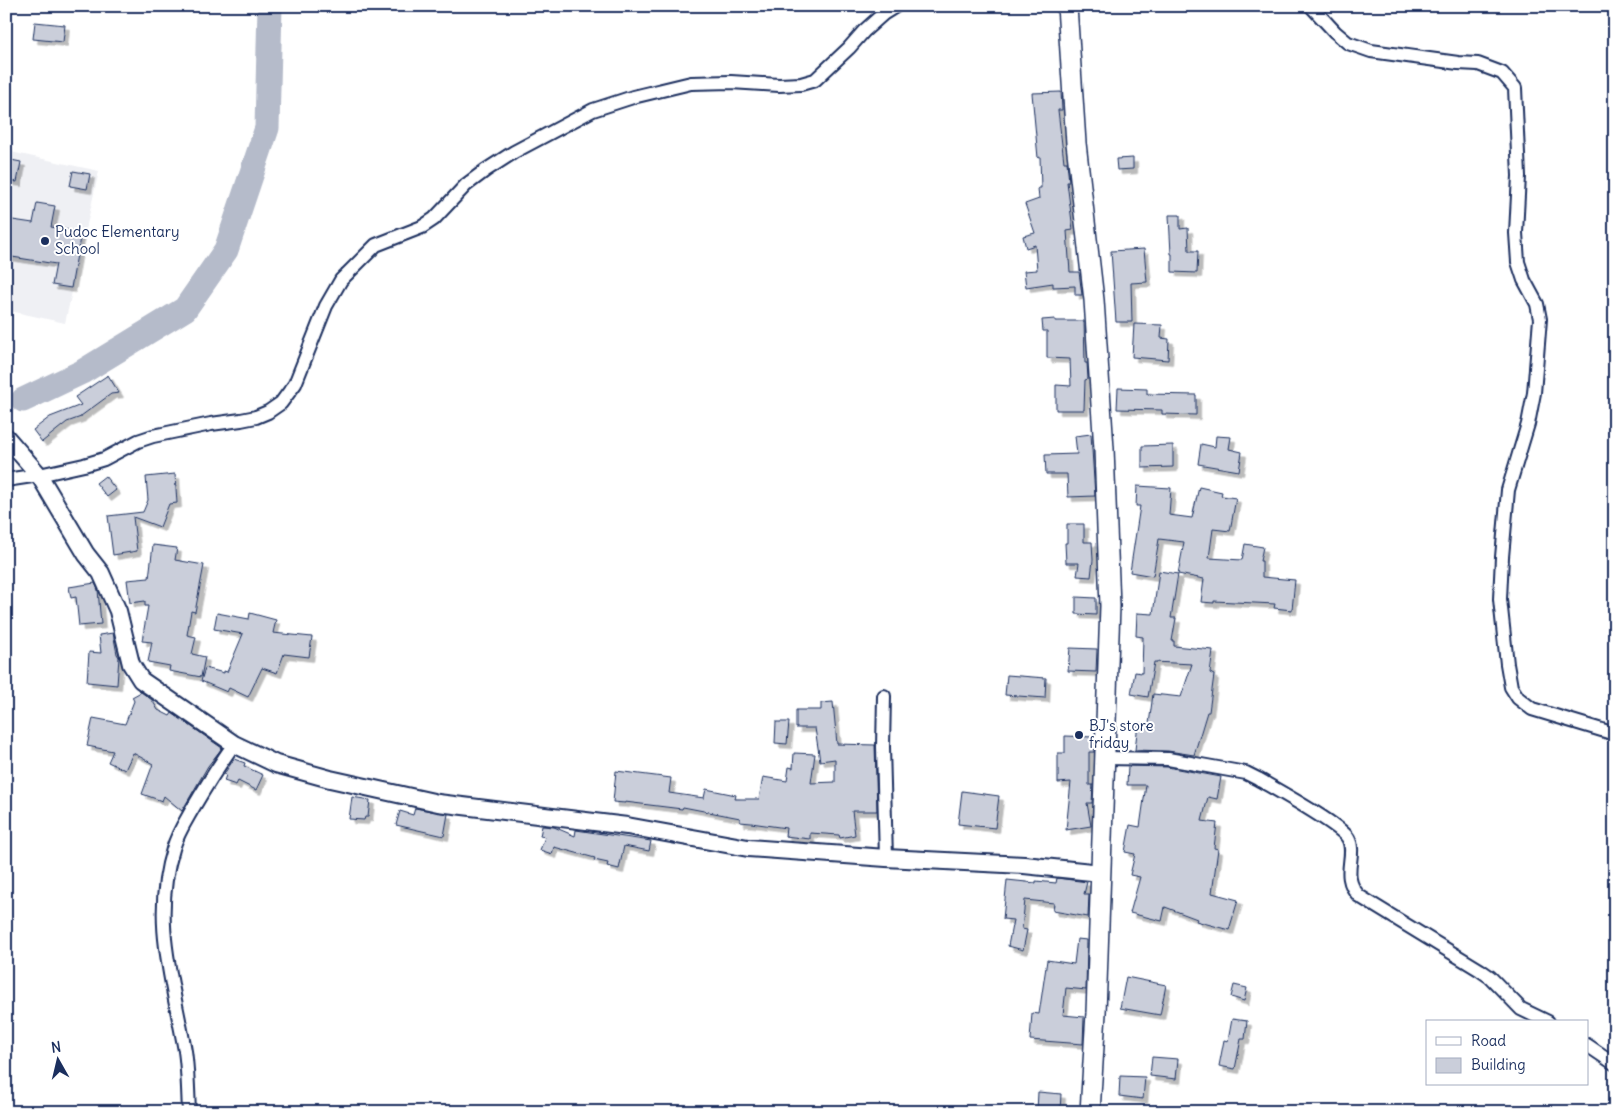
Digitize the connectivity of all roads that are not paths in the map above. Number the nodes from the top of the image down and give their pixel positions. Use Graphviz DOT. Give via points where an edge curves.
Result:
graph roads {
  1 [pos="896,6"];
  2 [pos="1066,6"];
  3 [pos="1311,6"];
  4 [pos="6,437"];
  5 [pos="39,475"];
  6 [pos="6,480"];
  7 [pos="884,696"];
  8 [pos="1615,734"];
  9 [pos="234,744"];
  10 [pos="1105,758"];
  11 [pos="886,858"];
  12 [pos="1101,873"];
  13 [pos="1544,1020"];
  14 [pos="1588,1046"];
  15 [pos="1615,1064"];
  16 [pos="189,1112"];
  17 [pos="1090,1112"];
  1 -- 5 [label="street" via="864,31 815,80 801,84 731,82 671,87 593,110 514,152 466,185 434,220 376,245 341,280 326,306 295,384 281,403 256,417 153,436 104,459"];
  2 -- 10 [label="main road" via="1076,143 1094,300 1104,449 1110,606"];
  3 -- 8 [label="street" via="1348,43 1371,51 1478,64 1502,73 1515,88 1518,262 1538,304 1540,319 1534,393 1508,490 1500,599 1507,664 1511,687 1518,698 1532,709"];
  4 -- 5 [label="street"];
  5 -- 6 [label="street"];
  5 -- 9 [label="street" via="108,587 118,611 131,664 141,680"];
  7 -- 11 [label="street"];
  9 -- 11 [label="street" via="276,764 303,772 438,803 627,826 748,848"];
  9 -- 16 [label="street" via="181,828 166,879 165,938 172,994 185,1053"];
  10 -- 12 [label="main road"];
  10 -- 13 [label="street" via="1168,759 1246,773 1265,782 1348,837 1350,881 1359,896 1468,962 1490,977 1521,1009"];
  11 -- 12 [label="street" via="1024,865"];
  12 -- 17 [label="main road"];
  14 -- 15 [label="street"];
}
